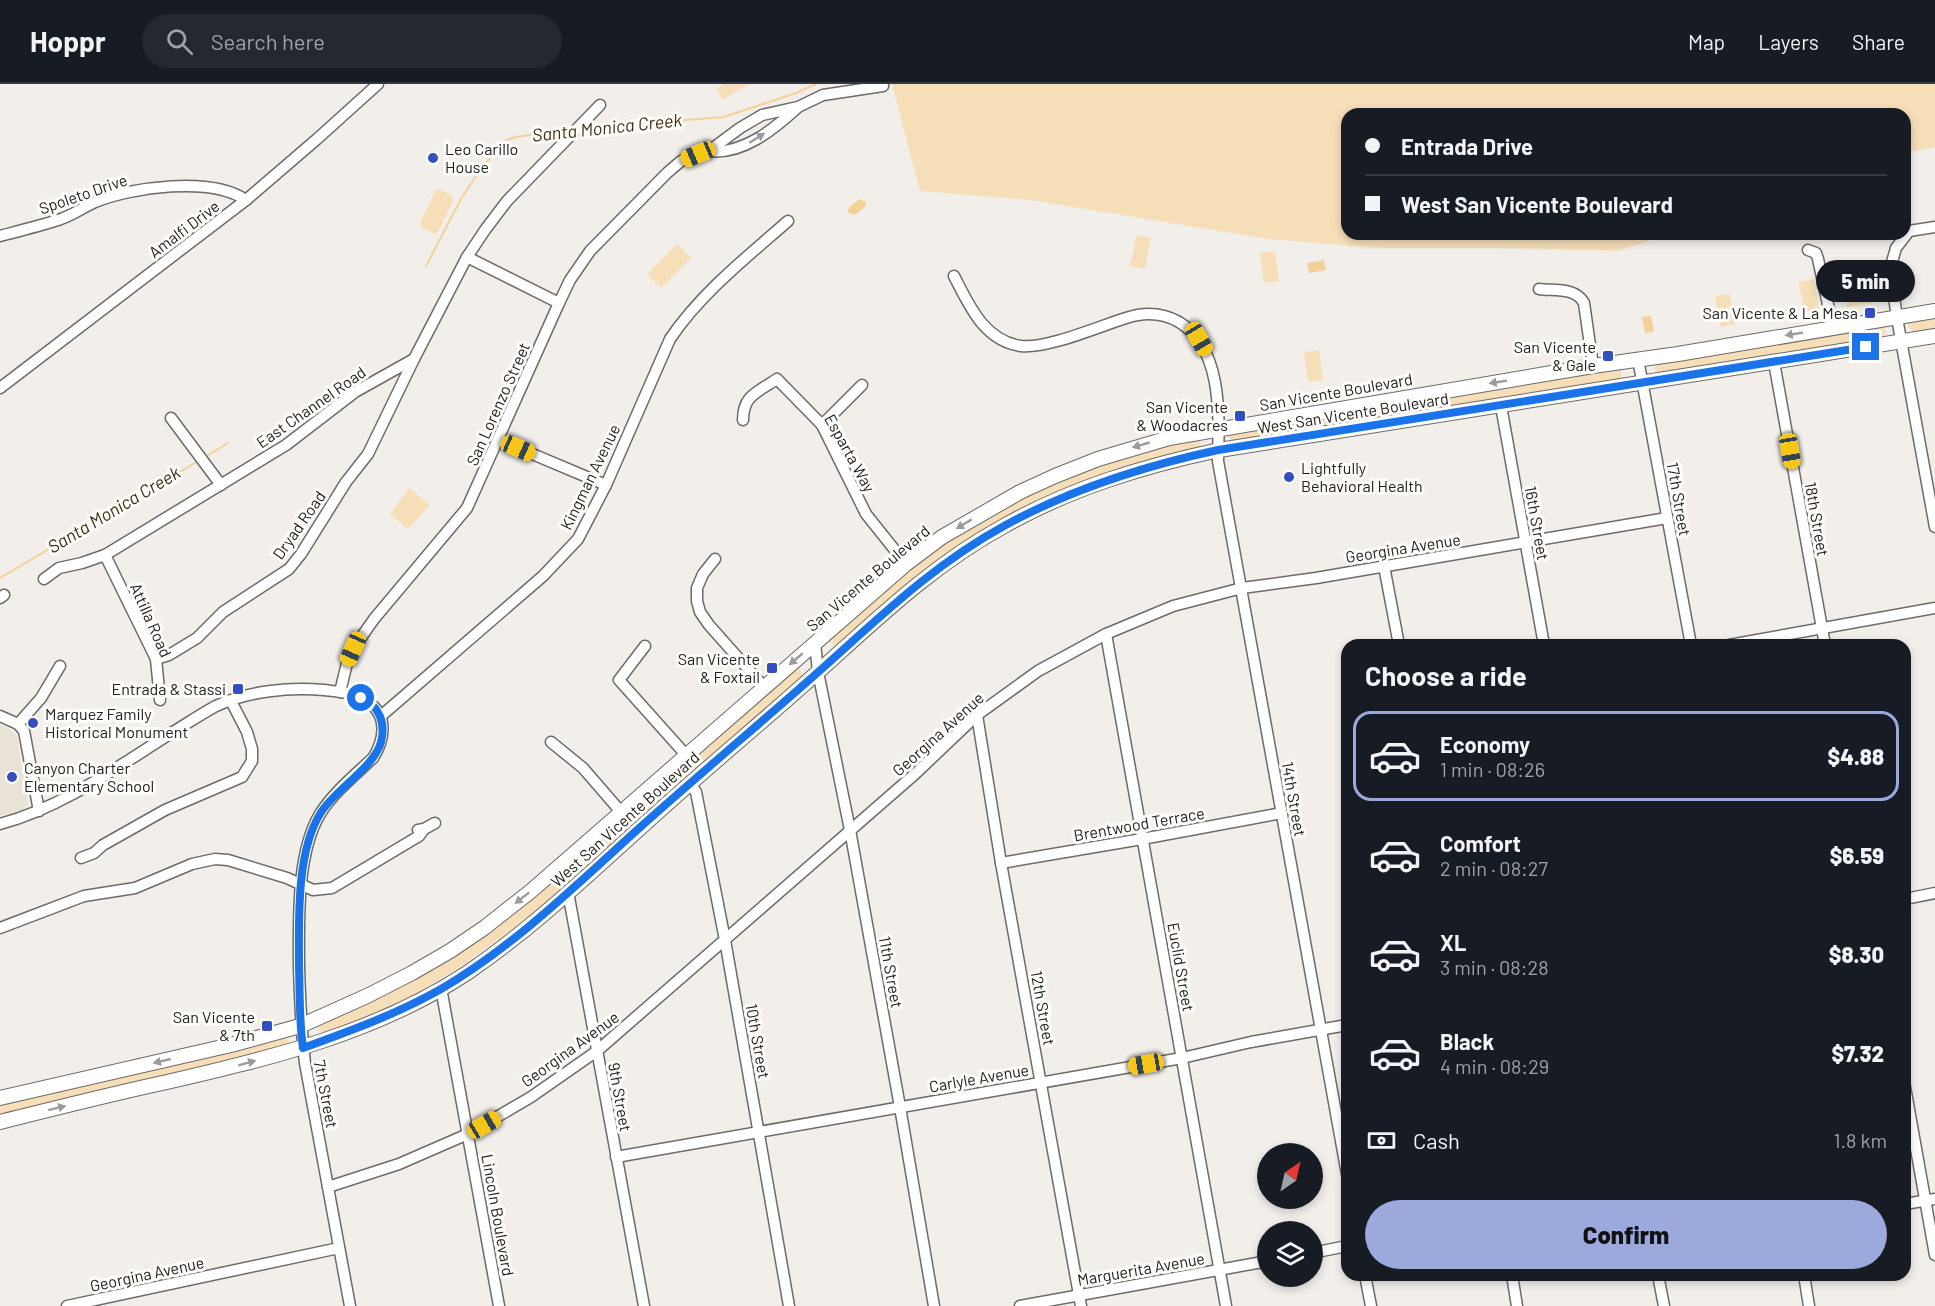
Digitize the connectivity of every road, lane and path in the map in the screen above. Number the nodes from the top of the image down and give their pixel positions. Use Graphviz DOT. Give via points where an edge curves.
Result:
graph roads {
  1 [pos="378,84"];
  2 [pos="883,86"];
  3 [pos="822,90"];
  4 [pos="600,105"];
  5 [pos="798,108"];
  6 [pos="709,151"];
  7 [pos="246,200"];
  8 [pos="788,221"];
  9 [pos="1935,226"];
  10 [pos="1911,231"];
  11 [pos="0,236"];
  12 [pos="1902,240"];
  13 [pos="1808,250"];
  14 [pos="467,257"];
  15 [pos="954,276"];
  16 [pos="1539,290"];
  17 [pos="559,303"];
  18 [pos="1935,311"];
  19 [pos="1897,318"];
  20 [pos="1831,328"];
  21 [pos="1935,336"];
  22 [pos="1901,341"];
  23 [pos="1638,358"];
  24 [pos="414,359"];
  25 [pos="1774,362"];
  26 [pos="1593,366"];
  27 [pos="1642,382"];
  28 [pos="862,385"];
  29 [pos="0,388"];
  30 [pos="1501,406"];
  31 [pos="171,418"];
  32 [pos="742,420"];
  33 [pos="822,424"];
  34 [pos="1219,429"];
  35 [pos="499,440"];
  36 [pos="1218,450"];
  37 [pos="221,485"];
  38 [pos="606,485"];
  39 [pos="1667,518"];
  40 [pos="1935,527"];
  41 [pos="1526,543"];
  42 [pos="105,555"];
  43 [pos="716,559"];
  44 [pos="906,564"];
  45 [pos="1384,566"];
  46 [pos="44,579"];
  47 [pos="1242,588"];
  48 [pos="1935,608"];
  49 [pos="1822,628"];
  50 [pos="1106,634"];
  51 [pos="1398,639"];
  52 [pos="1543,639"];
  53 [pos="1690,639"];
  54 [pos="1762,639"];
  55 [pos="1824,639"];
  56 [pos="815,643"];
  57 [pos="645,646"];
  58 [pos="156,659"];
  59 [pos="60,666"];
  60 [pos="818,672"];
  61 [pos="764,687"];
  62 [pos="340,692"];
  63 [pos="160,700"];
  64 [pos="231,701"];
  65 [pos="977,715"];
  66 [pos="0,716"];
  67 [pos="381,716"];
  68 [pos="18,724"];
  69 [pos="551,742"];
  70 [pos="686,755"];
  71 [pos="690,783"];
  72 [pos="39,811"];
  73 [pos="621,812"];
  74 [pos="1282,813"];
  75 [pos="435,823"];
  76 [pos="0,824"];
  77 [pos="850,830"];
  78 [pos="1142,839"];
  79 [pos="81,858"];
  80 [pos="1001,863"];
  81 [pos="301,885"];
  82 [pos="568,892"];
  83 [pos="1935,893"];
  84 [pos="1911,898"];
  85 [pos="0,928"];
  86 [pos="725,940"];
  87 [pos="441,988"];
  88 [pos="300,1026"];
  89 [pos="1341,1026"];
  90 [pos="1321,1030"];
  91 [pos="303,1048"];
  92 [pos="597,1052"];
  93 [pos="1182,1058"];
  94 [pos="1041,1082"];
  95 [pos="0,1098"];
  96 [pos="900,1107"];
  97 [pos="1911,1114"];
  98 [pos="0,1122"];
  99 [pos="759,1132"];
  100 [pos="468,1134"];
  101 [pos="1341,1140"];
  102 [pos="616,1156"];
  103 [pos="328,1187"];
  104 [pos="1930,1200"];
  105 [pos="1911,1203"];
  106 [pos="1341,1247"];
  107 [pos="339,1248"];
  108 [pos="1323,1251"];
  109 [pos="1935,1255"];
  110 [pos="1257,1263"];
  111 [pos="1220,1270"];
  112 [pos="1366,1281"];
  113 [pos="1513,1281"];
  114 [pos="1659,1281"];
  115 [pos="1805,1281"];
  116 [pos="1080,1301"];
  117 [pos="67,1306"];
  118 [pos="350,1306"];
  119 [pos="499,1306"];
  120 [pos="644,1306"];
  121 [pos="789,1306"];
  122 [pos="934,1306"];
  123 [pos="1020,1306"];
  124 [pos="1226,1306"];
  125 [pos="1371,1306"];
  126 [pos="1517,1306"];
  127 [pos="1664,1306"];
  128 [pos="1809,1306"];
  1 -- 7 [label="street, Amalfi Drive"];
  2 -- 3 [label="street, San Lorenzo Street"];
  3 -- 5 [label="street, San Lorenzo Street"];
  4 -- 14 [label="street" via="507,201"];
  5 -- 6 [label="street, San Lorenzo Street" via="762,115"];
  6 -- 5 [label="street, San Lorenzo Street, one-way" via="743,147"];
  6 -- 17 [label="street, San Lorenzo Street" via="681,161 644,196 590,251"];
  7 -- 11 [label="street, Spoleto Drive" via="223,189 162,186 118,195 60,219"];
  7 -- 29 [label="street, Amalfi Drive"];
  8 -- 38 [label="street, Kingman Avenue" via="682,321 670,339"];
  9 -- 10 [label="street"];
  12 -- 19 [label="street" via="1890,269"];
  13 -- 20 [label="street" via="1816,253 1818,259"];
  14 -- 17 [label="street"];
  14 -- 24 [label="street"];
  15 -- 34 [label="street, 14th Street" via="987,330 1021,346 1043,344 1140,315 1173,319 1191,330 1206,351 1212,368"];
  16 -- 26 [label="street" via="1570,292 1581,297"];
  17 -- 35 [label="street, San Lorenzo Street"];
  18 -- 19 [label="main road, San Vicente Boulevard"];
  19 -- 20 [label="main road, San Vicente Boulevard"];
  19 -- 22 [label="street"];
  20 -- 23 [label="main road, San Vicente Boulevard, one-way"];
  21 -- 22 [label="main road, West San Vicente Boulevard"];
  22 -- 25 [label="main road, West San Vicente Boulevard"];
  22 -- 40 [label="street"];
  23 -- 26 [label="main road, San Vicente Boulevard"];
  23 -- 27 [label="street, 17th Street"];
  24 -- 37 [label="street, East Channel Road" via="355,392 286,445"];
  24 -- 58 [label="street, Dryad Road" via="368,454 289,569 223,612 197,638"];
  25 -- 27 [label="main road, West San Vicente Boulevard"];
  25 -- 49 [label="street, 18th Street"];
  26 -- 34 [label="main road, San Vicente Boulevard, one-way"];
  27 -- 30 [label="main road, West San Vicente Boulevard"];
  27 -- 39 [label="street, 17th Street"];
  28 -- 33 [label="street"];
  30 -- 36 [label="main road, West San Vicente Boulevard"];
  30 -- 41 [label="street, 16th Street"];
  31 -- 37 [label="street"];
  32 -- 33 [label="street, Esparta Way" via="747,399 777,379"];
  33 -- 44 [label="street, Esparta Way" via="866,514"];
  34 -- 36 [label="street, 14th Street"];
  34 -- 44 [label="main road, San Vicente Boulevard, one-way" via="1131,448 1055,476 942,537"];
  35 -- 38 [label="street"];
  35 -- 62 [label="street, San Lorenzo Street" via="467,508 353,649"];
  36 -- 47 [label="street, 14th Street"];
  36 -- 60 [label="main road, West San Vicente Boulevard" via="1107,480 1003,526 933,571"];
  37 -- 42 [label="street, East Channel Road"];
  38 -- 67 [label="street, Kingman Avenue" via="578,539 563,556"];
  39 -- 41 [label="street, Georgina Avenue"];
  39 -- 53 [label="street, 17th Street"];
  41 -- 45 [label="street, Georgina Avenue"];
  41 -- 52 [label="street, 16th Street"];
  42 -- 46 [label="street, East Channel Road" via="59,568"];
  42 -- 58 [label="street, Attilla Road"];
  43 -- 61 [label="street" via="697,588 700,612"];
  44 -- 56 [label="main road, San Vicente Boulevard"];
  45 -- 47 [label="street, Georgina Avenue"];
  45 -- 51 [label="street"];
  47 -- 50 [label="street, Georgina Avenue" via="1173,606"];
  47 -- 74 [label="street, 14th Street"];
  48 -- 49 [label="street"];
  49 -- 54 [label="street"];
  49 -- 55 [label="street, 18th Street"];
  50 -- 65 [label="street, Georgina Avenue" via="1038,671"];
  50 -- 78 [label="street, Euclid Street"];
  56 -- 60 [label="street, 11th Street"];
  56 -- 61 [label="main road, San Vicente Boulevard, one-way"];
  57 -- 70 [label="street" via="619,680"];
  58 -- 63 [label="street, Attilla Road"];
  59 -- 68 [label="street" via="41,698"];
  60 -- 71 [label="main road, West San Vicente Boulevard"];
  60 -- 77 [label="street, 11th Street"];
  61 -- 70 [label="main road, San Vicente Boulevard"];
  62 -- 64 [label="street" via="290,689"];
  62 -- 67 [label="street" via="366,700"];
  64 -- 72 [label="street"];
  64 -- 79 [label="street" via="252,749 252,761 242,777 165,810"];
  65 -- 77 [label="street, Georgina Avenue"];
  65 -- 80 [label="street, 12th Street"];
  66 -- 68 [label="street"];
  67 -- 81 [label="street, 7th Street" via="383,729 374,758 331,800 314,825"];
  68 -- 72 [label="street" via="24,731"];
  69 -- 73 [label="street" via="583,768"];
  70 -- 73 [label="main road, San Vicente Boulevard"];
  71 -- 82 [label="main road, West San Vicente Boulevard"];
  71 -- 86 [label="street, 10th Street" via="696,792"];
  72 -- 76 [label="street"];
  73 -- 88 [label="main road, San Vicente Boulevard, one-way" via="531,891 450,951 412,974"];
  74 -- 78 [label="street, Brentwood Terrace"];
  74 -- 90 [label="street, 14th Street"];
  75 -- 81 [label="street" via="332,888 312,890"];
  77 -- 86 [label="street, Georgina Avenue"];
  77 -- 96 [label="street, 11th Street"];
  78 -- 80 [label="street, Brentwood Terrace"];
  78 -- 93 [label="street, Euclid Street"];
  80 -- 94 [label="street, 12th Street"];
  81 -- 85 [label="street" via="228,860 215,860 192,864 135,888 84,896"];
  81 -- 88 [label="street, 7th Street"];
  82 -- 87 [label="main road, West San Vicente Boulevard" via="518,935"];
  82 -- 92 [label="street, 9th Street"];
  83 -- 84 [label="street"];
  86 -- 92 [label="street, Georgina Avenue"];
  86 -- 99 [label="street, 10th Street"];
  87 -- 91 [label="main road, West San Vicente Boulevard" via="383,1018"];
  87 -- 100 [label="street, Lincoln Boulevard"];
  88 -- 91 [label="street, 7th Street"];
  88 -- 95 [label="main road, San Vicente Boulevard, one-way"];
  89 -- 90 [label="street, Carlyle Avenue"];
  90 -- 93 [label="street, Carlyle Avenue"];
  90 -- 101 [label="street, 14th Street"];
  98 -- 91 [label="main road, West San Vicente Boulevard, one-way"];
  91 -- 103 [label="street, 7th Street"];
  92 -- 100 [label="street, Georgina Avenue"];
  92 -- 102 [label="street, 9th Street"];
  93 -- 94 [label="street, Carlyle Avenue"];
  93 -- 111 [label="street, Euclid Street"];
  94 -- 96 [label="street, Carlyle Avenue"];
  94 -- 116 [label="street, 12th Street"];
  96 -- 99 [label="street, Carlyle Avenue"];
  96 -- 122 [label="street, 11th Street"];
  97 -- 104 [label="street"];
  99 -- 102 [label="street, Carlyle Avenue"];
  99 -- 121 [label="street, 10th Street"];
  100 -- 103 [label="street, Georgina Avenue" via="399,1164"];
  100 -- 119 [label="street, Lincoln Boulevard"];
  102 -- 120 [label="street, 9th Street"];
  103 -- 107 [label="street, 7th Street"];
  104 -- 105 [label="street"];
  104 -- 109 [label="street"];
  106 -- 108 [label="street"];
  107 -- 117 [label="street, Georgina Avenue"];
  107 -- 118 [label="street, 7th Street"];
  110 -- 111 [label="street, Marguerita Avenue"];
  111 -- 116 [label="street, Marguerita Avenue"];
  111 -- 124 [label="street, Euclid Street"];
  112 -- 125 [label="street"];
  113 -- 126 [label="street"];
  114 -- 127 [label="street"];
  115 -- 128 [label="street"];
  116 -- 123 [label="street, Marguerita Avenue"];
}
